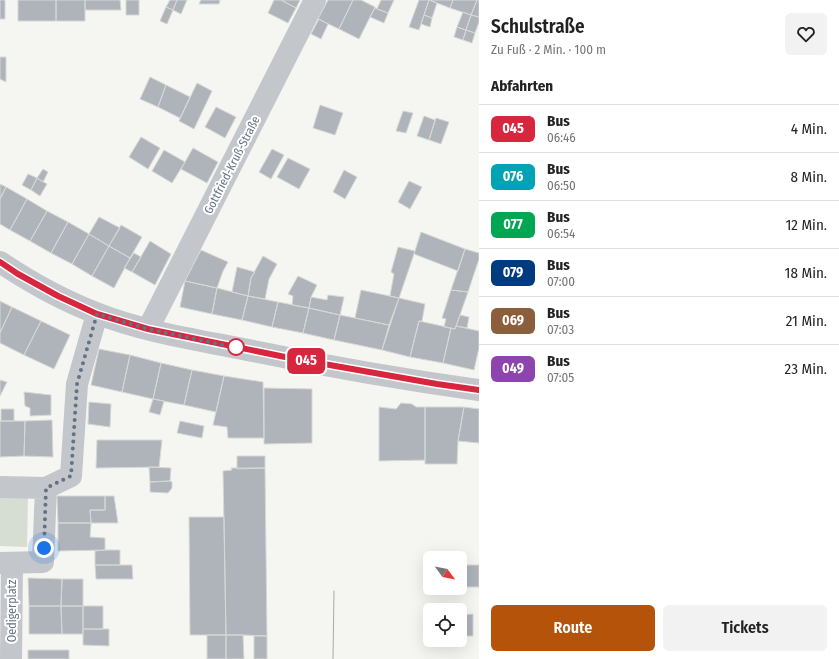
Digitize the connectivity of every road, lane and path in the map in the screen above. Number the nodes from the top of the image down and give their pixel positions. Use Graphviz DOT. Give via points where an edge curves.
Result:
graph roads {
  1 [pos="315,0"];
  2 [pos="0,262"];
  3 [pos="97,314"];
  4 [pos="148,329"];
  5 [pos="479,390"];
  6 [pos="0,487"];
  7 [pos="46,488"];
  8 [pos="6,563"];
  9 [pos="11,659"];
  1 -- 4 [label="street, Gottfried-Kruß-Straße"];
  2 -- 3 [label="street" via="58,296"];
  3 -- 4 [label="street"];
  3 -- 7 [label="street" via="77,384 71,476"];
  4 -- 5 [label="street" via="290,358"];
  6 -- 7 [label="street"];
  7 -- 8 [label="street, Oedigerplatz" via="43,562"];
  8 -- 9 [label="street, Oedigerplatz"];
}
